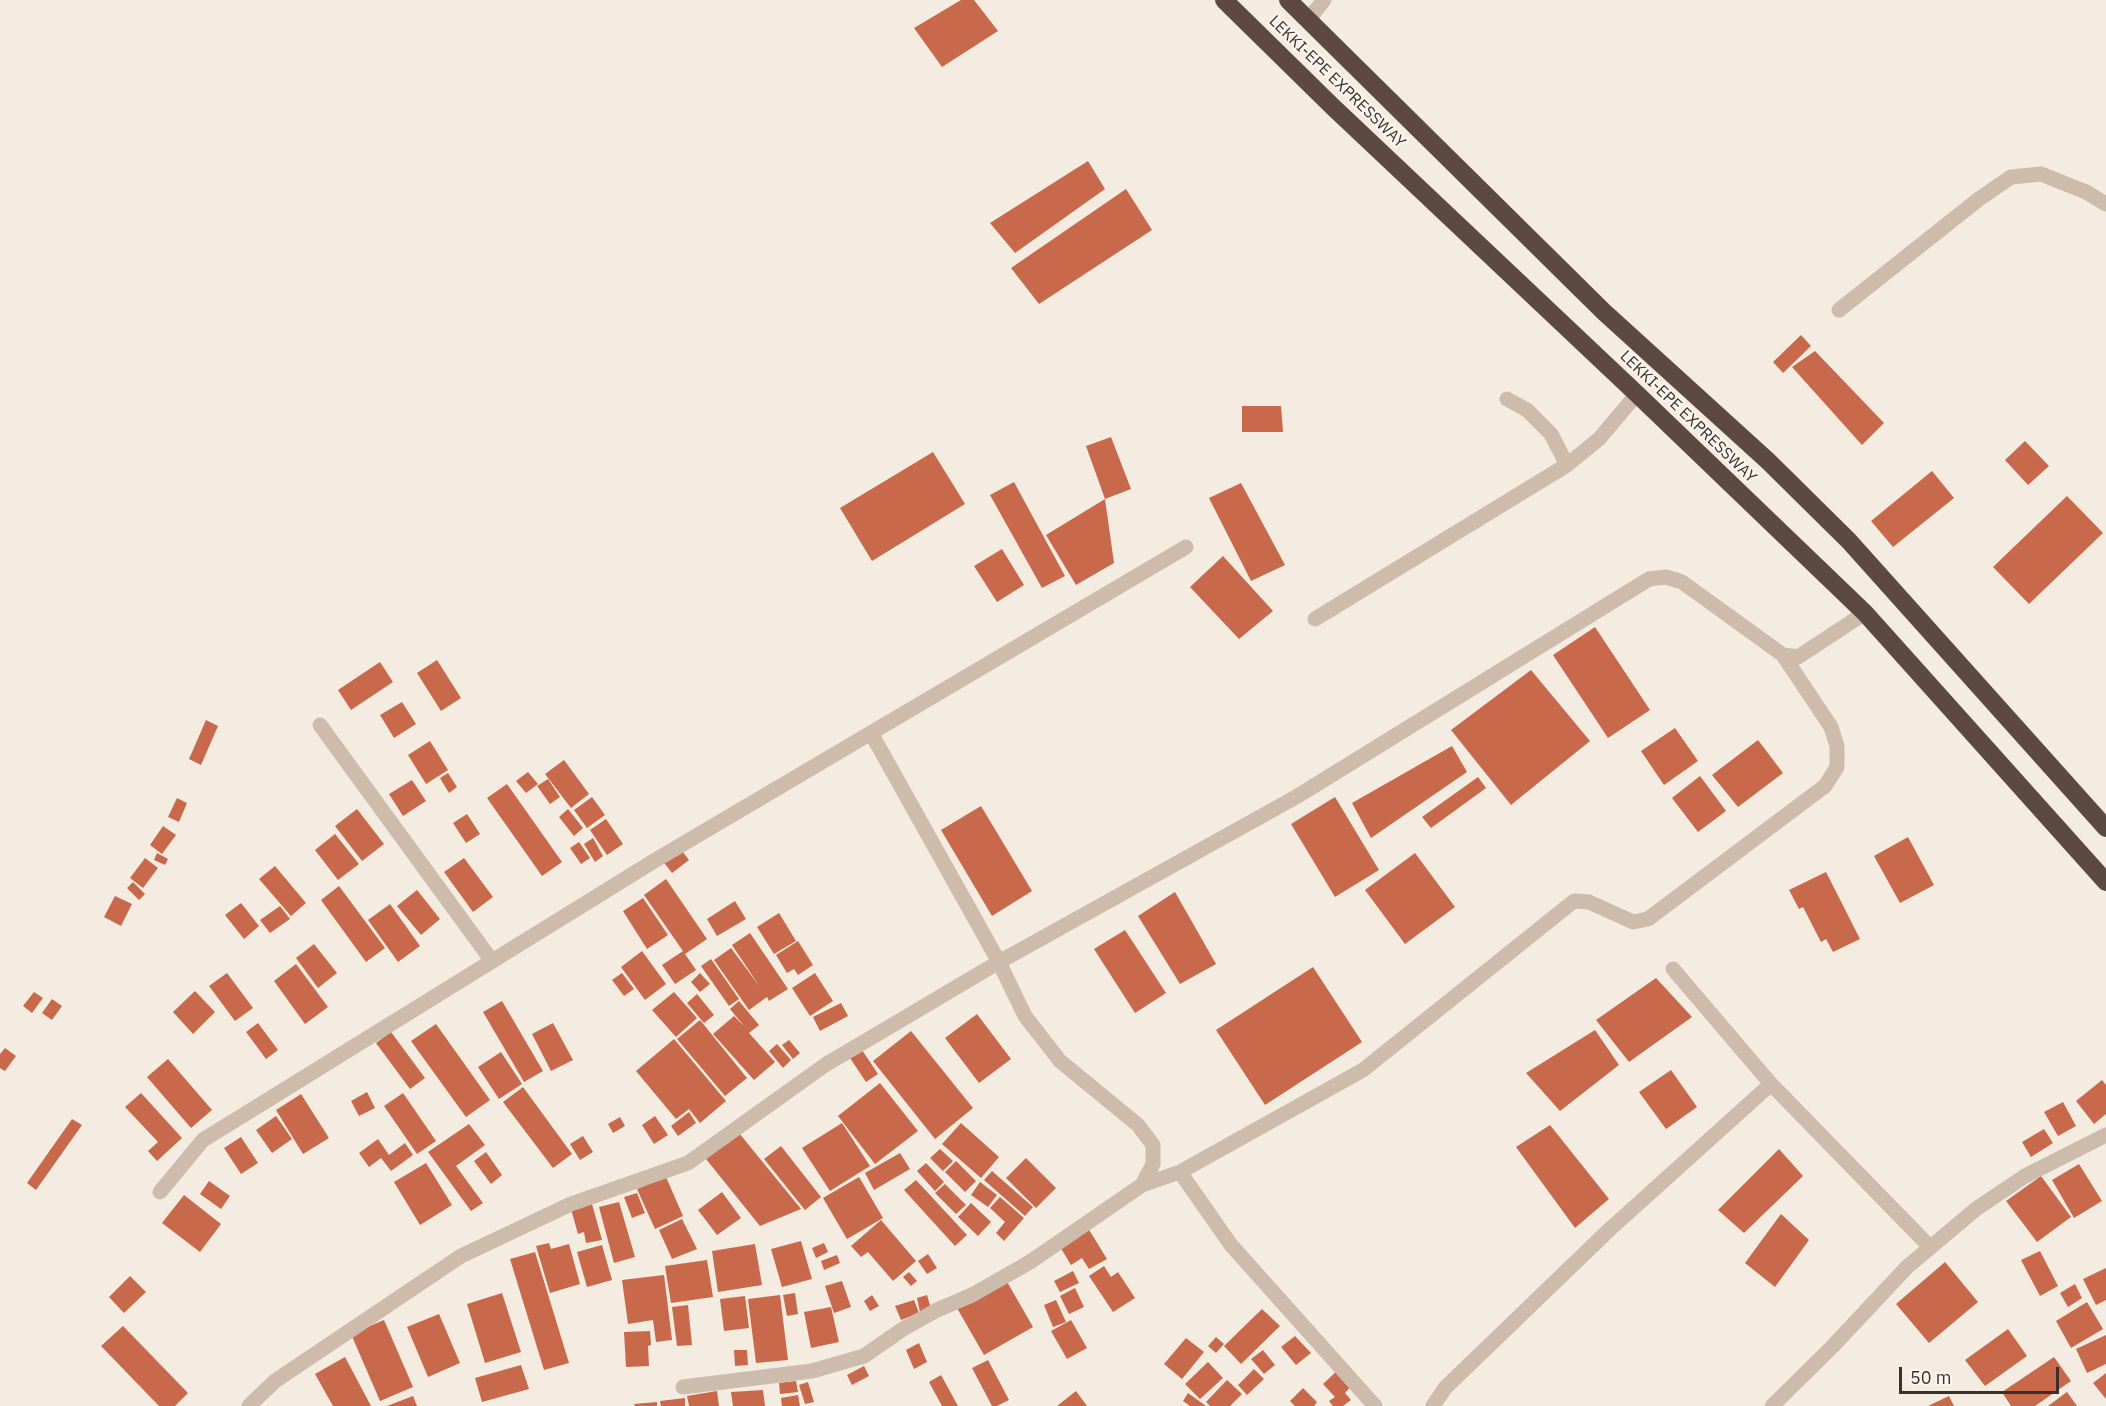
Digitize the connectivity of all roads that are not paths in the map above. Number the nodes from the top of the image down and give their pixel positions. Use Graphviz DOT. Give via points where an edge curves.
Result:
graph roads {
  1 [pos="1224,0"];
  2 [pos="1288,0"];
  3 [pos="1324,0"];
  4 [pos="1309,19"];
  5 [pos="2106,204"];
  6 [pos="1839,310"];
  7 [pos="1637,394"];
  8 [pos="1507,399"];
  9 [pos="1567,465"];
  10 [pos="1186,547"];
  11 [pos="1865,613"];
  12 [pos="1315,620"];
  13 [pos="1783,655"];
  14 [pos="320,725"];
  15 [pos="871,733"];
  16 [pos="2106,828"];
  17 [pos="2106,882"];
  18 [pos="492,961"];
  19 [pos="999,962"];
  20 [pos="1673,969"];
  21 [pos="1772,1084"];
  22 [pos="2106,1135"];
  23 [pos="1180,1172"];
  24 [pos="1142,1185"];
  25 [pos="160,1192"];
  26 [pos="1930,1247"];
  27 [pos="683,1387"];
  28 [pos="249,1406"];
  29 [pos="1375,1406"];
  30 [pos="1433,1406"];
  31 [pos="1772,1406"];
  1 -- 7 [label="highway, LEKKI-EPE EXPRESSWAY"];
  2 -- 4 [label="highway, LEKKI-EPE EXPRESSWAY"];
  3 -- 4 [label="street"];
  4 -- 16 [label="highway, LEKKI-EPE EXPRESSWAY" via="1539,249 1849,541"];
  5 -- 6 [label="street" via="2041,174 2011,177"];
  7 -- 9 [label="street" via="1599,439"];
  7 -- 11 [label="highway, LEKKI-EPE EXPRESSWAY"];
  8 -- 9 [label="street" via="1527,410 1551,434"];
  9 -- 12 [label="street"];
  10 -- 15 [label="street"];
  11 -- 13 [label="street" via="1798,657"];
  11 -- 17 [label="highway, LEKKI-EPE EXPRESSWAY"];
  13 -- 19 [label="street" via="1682,582 1666,577 1649,579 1296,797"];
  13 -- 23 [label="street" via="1831,727 1838,746 1837,767 1825,786 1648,919 1633,922 1589,902 1575,900 1363,1070"];
  14 -- 18 [label="street"];
  15 -- 18 [label="street"];
  15 -- 19 [label="street"];
  18 -- 25 [label="street" via="203,1140"];
  19 -- 24 [label="street" via="1024,1016 1060,1061 1138,1125 1153,1145 1153,1164"];
  19 -- 28 [label="street" via="825,1065 688,1163 571,1204 461,1256 275,1382"];
  20 -- 21 [label="street"];
  21 -- 26 [label="street"];
  21 -- 30 [label="street" via="1609,1230 1445,1388"];
  22 -- 26 [label="street" via="2025,1176"];
  23 -- 24 [label="street"];
  23 -- 29 [label="street" via="1231,1245"];
  24 -- 27 [label="street" via="1030,1262 903,1329 864,1356 812,1371"];
  26 -- 31 [label="street"];
}
